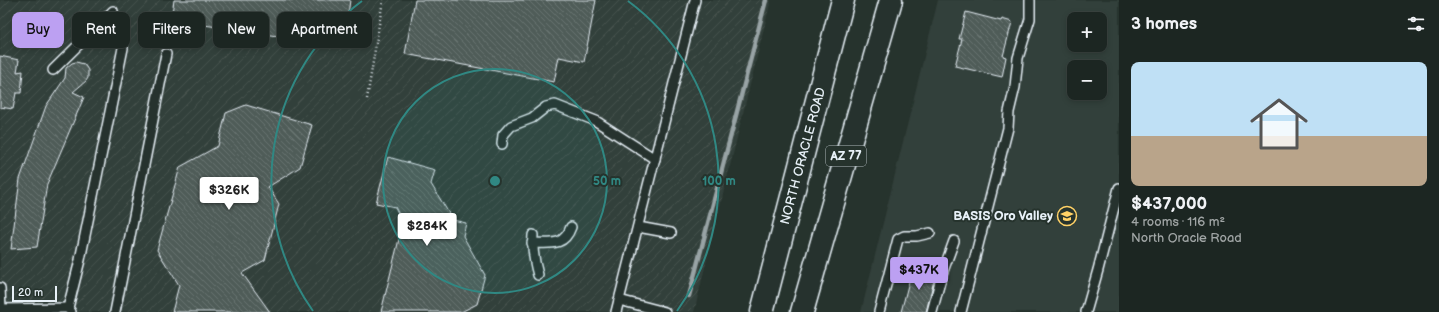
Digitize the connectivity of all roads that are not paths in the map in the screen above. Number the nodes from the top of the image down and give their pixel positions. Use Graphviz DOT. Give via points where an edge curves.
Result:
graph roads {
  1 [pos="695,0"];
  2 [pos="843,0"];
  3 [pos="891,0"];
  4 [pos="1030,0"];
  5 [pos="113,11"];
  6 [pos="123,48"];
  7 [pos="166,54"];
  8 [pos="53,70"];
  9 [pos="502,144"];
  10 [pos="655,159"];
  11 [pos="1119,188"];
  12 [pos="571,227"];
  13 [pos="638,227"];
  14 [pos="671,233"];
  15 [pos="930,233"];
  16 [pos="954,240"];
  17 [pos="538,275"];
  18 [pos="0,288"];
  19 [pos="619,300"];
  20 [pos="69,310"];
  21 [pos="115,312"];
  22 [pos="616,312"];
  23 [pos="665,312"];
  24 [pos="762,312"];
  25 [pos="802,312"];
  26 [pos="879,312"];
  27 [pos="932,312"];
  28 [pos="961,312"];
  29 [pos="1086,312"];
  1 -- 10 [label="lane"];
  2 -- 24 [label="highway, NORTH ORACLE ROAD"];
  3 -- 25 [label="highway, AZ 77"];
  4 -- 28 [label="lane" via="1030,20 1018,58 1008,128"];
  5 -- 8 [label="lane"];
  6 -- 20 [label="lane"];
  7 -- 21 [label="lane"];
  9 -- 10 [label="lane" via="503,136 511,126 532,118 546,107 555,105 596,121"];
  10 -- 13 [label="lane"];
  11 -- 29 [label="lane"];
  12 -- 17 [label="lane" via="562,241 552,243 532,239"];
  13 -- 14 [label="lane"];
  13 -- 19 [label="lane"];
  15 -- 26 [label="lane" via="898,239"];
  16 -- 27 [label="lane"];
  18 -- 20 [label="lane" via="0,309"];
  19 -- 22 [label="lane"];
  19 -- 23 [label="lane"];
}
